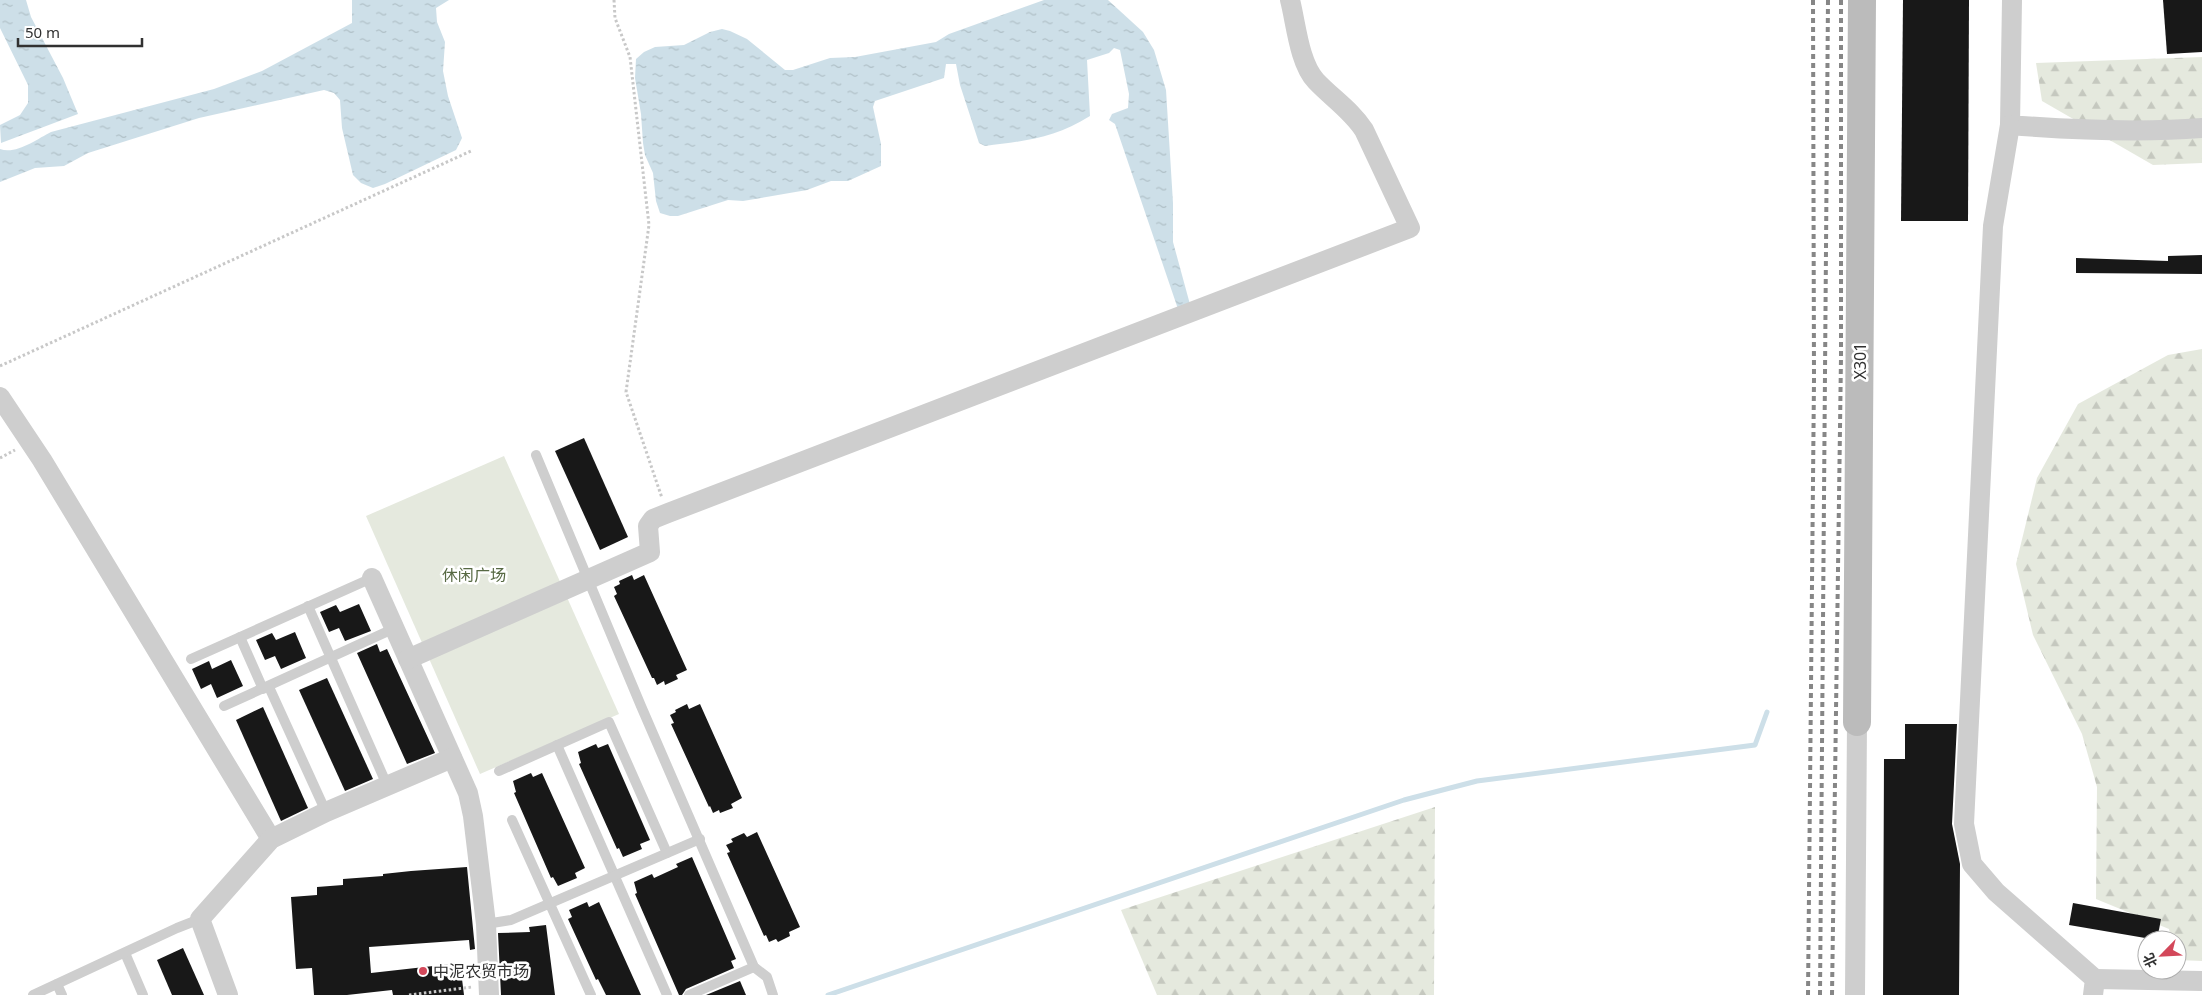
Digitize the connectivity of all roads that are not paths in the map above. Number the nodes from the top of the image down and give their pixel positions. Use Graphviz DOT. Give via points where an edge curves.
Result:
graph roads {
  1 [pos="1290,0"];
  2 [pos="1862,0"];
  3 [pos="2012,0"];
  4 [pos="2010,125"];
  5 [pos="2202,128"];
  6 [pos="0,396"];
  7 [pos="536,455"];
  8 [pos="589,577"];
  9 [pos="372,578"];
  10 [pos="308,606"];
  11 [pos="395,628"];
  12 [pos="240,637"];
  13 [pos="330,658"];
  14 [pos="408,659"];
  15 [pos="191,660"];
  16 [pos="266,688"];
  17 [pos="224,706"];
  18 [pos="1857,722"];
  19 [pos="557,745"];
  20 [pos="452,758"];
  21 [pos="500,771"];
  22 [pos="387,785"];
  23 [pos="326,812"];
  24 [pos="512,820"];
  25 [pos="271,839"];
  26 [pos="700,839"];
  27 [pos="667,853"];
  28 [pos="615,876"];
  29 [pos="550,904"];
  30 [pos="200,919"];
  31 [pos="486,924"];
  32 [pos="125,953"];
  33 [pos="754,967"];
  34 [pos="2202,981"];
  35 [pos="57,984"];
  36 [pos="2094,987"];
  37 [pos="489,990"];
  38 [pos="33,995"];
  39 [pos="62,995"];
  40 [pos="143,995"];
  41 [pos="228,995"];
  42 [pos="591,995"];
  43 [pos="667,995"];
  44 [pos="689,995"];
  45 [pos="773,995"];
  46 [pos="1855,995"];
  1 -- 8 [label="street" via="1301,50 1310,72 1354,115 1364,130 1410,228 668,513 648,526 650,552"];
  2 -- 18 [label="main road, X301 / X301"];
  3 -- 4 [label="street"];
  4 -- 5 [label="street" via="2154,132"];
  4 -- 36 [label="street" via="1993,226 1964,824 1972,864 1996,892"];
  6 -- 25 [label="street"];
  7 -- 8 [label="lane"];
  8 -- 14 [label="street"];
  8 -- 26 [label="lane"];
  9 -- 10 [label="lane"];
  9 -- 11 [label="street"];
  10 -- 12 [label="lane"];
  10 -- 13 [label="lane"];
  11 -- 13 [label="lane"];
  11 -- 14 [label="street"];
  12 -- 15 [label="lane"];
  12 -- 16 [label="lane"];
  13 -- 16 [label="lane"];
  13 -- 22 [label="lane"];
  14 -- 20 [label="street"];
  16 -- 17 [label="lane"];
  16 -- 23 [label="lane"];
  18 -- 46 [label="street"];
  19 -- 21 [label="lane"];
  19 -- 27 [label="lane" via="609,722"];
  19 -- 28 [label="lane"];
  20 -- 22 [label="street"];
  20 -- 31 [label="street" via="468,793 473,816"];
  22 -- 23 [label="street"];
  23 -- 25 [label="street"];
  24 -- 29 [label="lane"];
  25 -- 30 [label="street"];
  26 -- 27 [label="lane"];
  26 -- 33 [label="lane"];
  27 -- 28 [label="lane"];
  28 -- 29 [label="lane"];
  28 -- 43 [label="lane"];
  29 -- 31 [label="lane" via="511,920"];
  29 -- 42 [label="lane"];
  30 -- 32 [label="lane"];
  30 -- 41 [label="street"];
  31 -- 37 [label="street"];
  32 -- 35 [label="lane"];
  32 -- 40 [label="lane"];
  33 -- 44 [label="lane"];
  33 -- 45 [label="lane" via="767,977"];
  34 -- 36 [label="street"];
  35 -- 38 [label="lane"];
  35 -- 39 [label="lane"];
}
